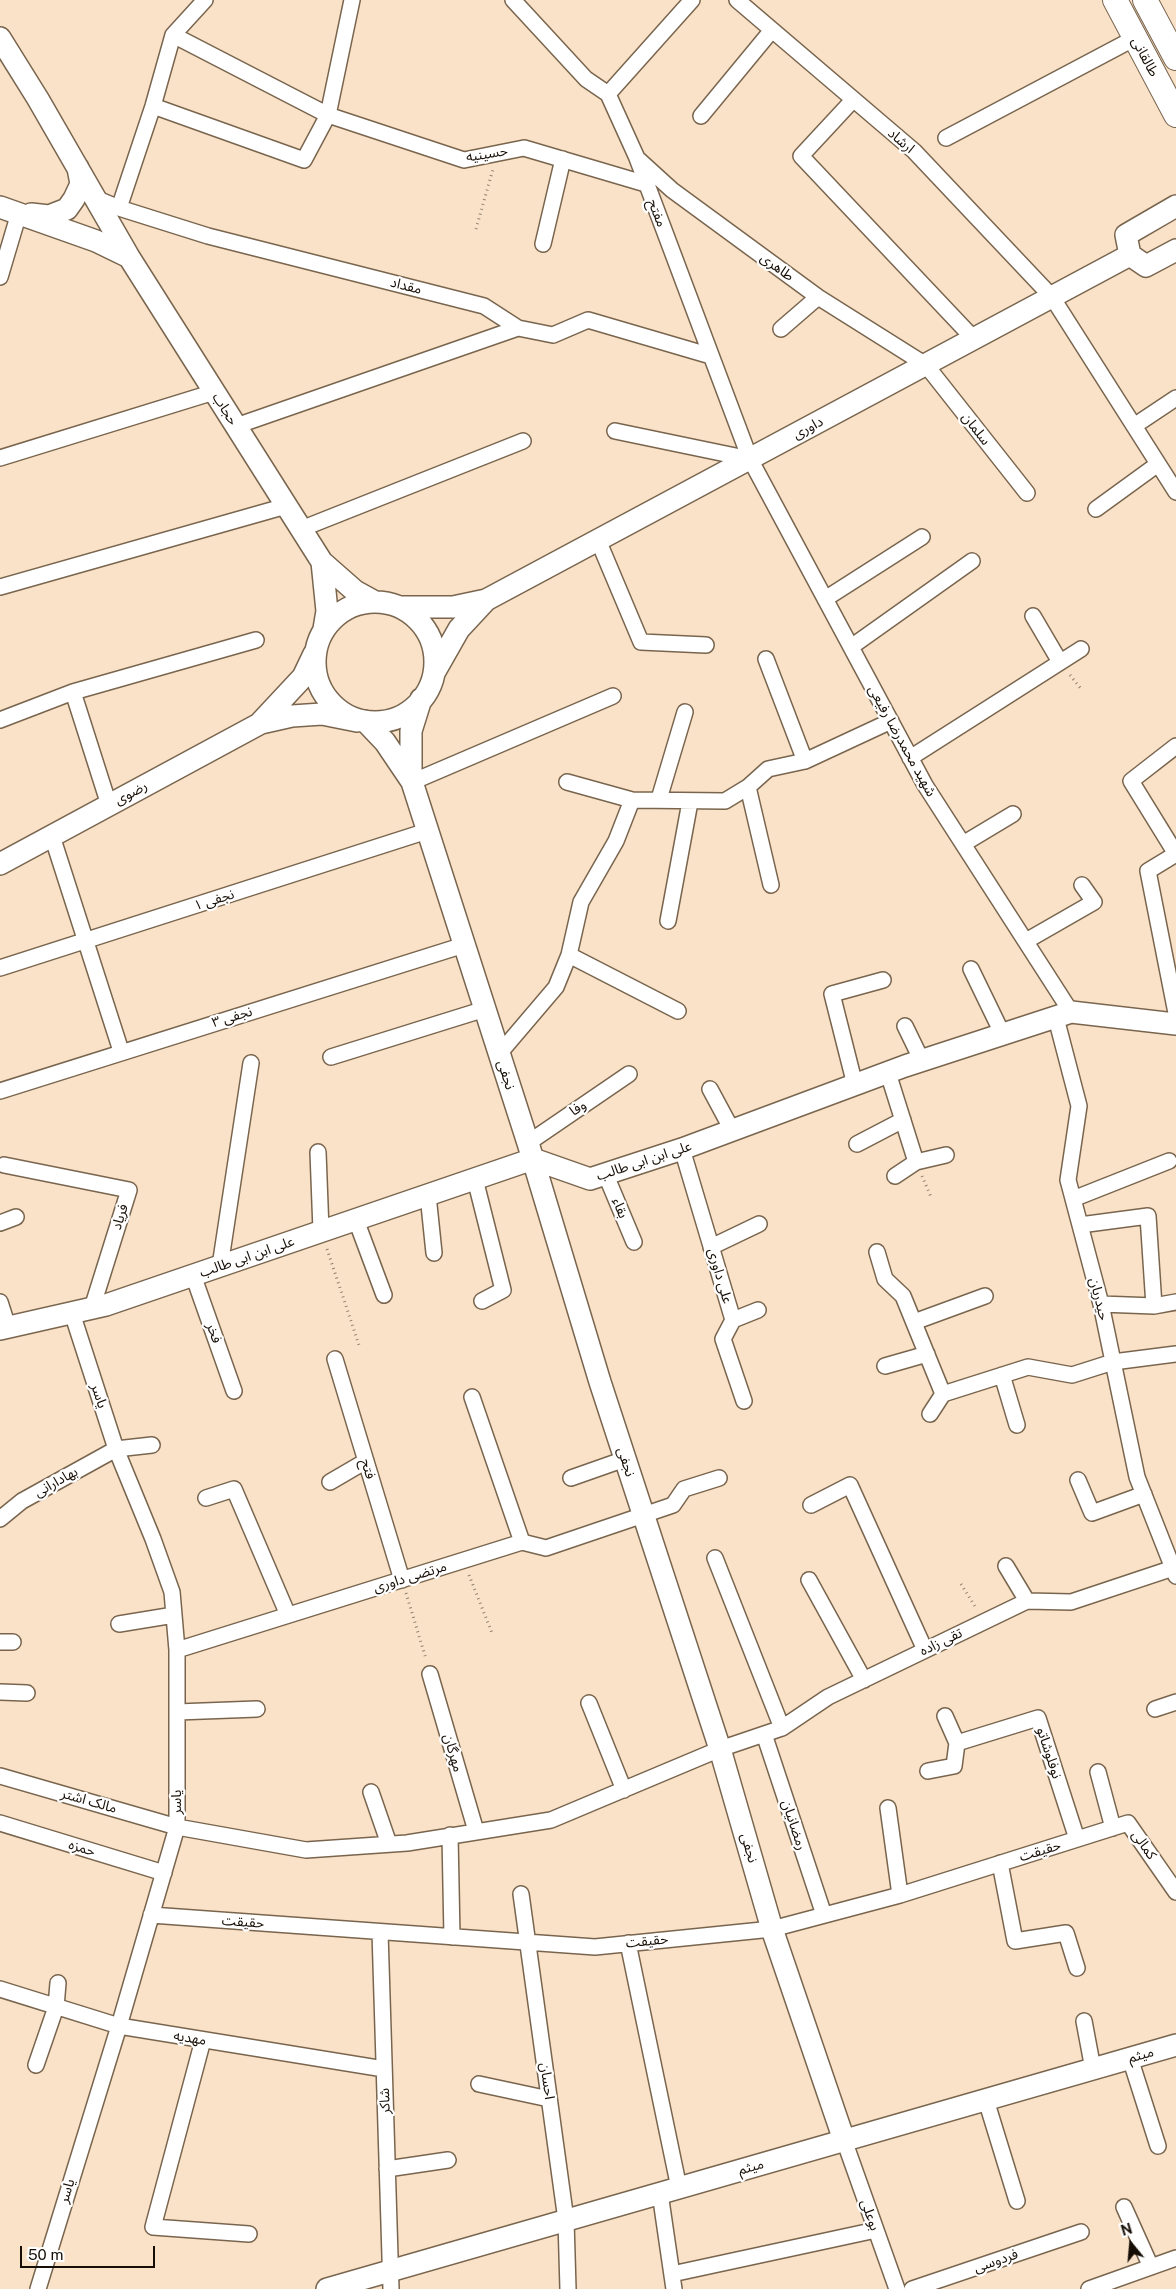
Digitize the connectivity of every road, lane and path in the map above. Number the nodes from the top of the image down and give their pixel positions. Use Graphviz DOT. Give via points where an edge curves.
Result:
graph roads {
  1 [pos="206,0"];
  2 [pos="352,0"];
  3 [pos="512,0"];
  4 [pos="692,0"];
  5 [pos="737,0"];
  6 [pos="1115,0"];
  7 [pos="1145,0"];
  8 [pos="772,30"];
  9 [pos="173,35"];
  10 [pos="0,38"];
  11 [pos="1135,38"];
  12 [pos="1176,58"];
  13 [pos="608,94"];
  14 [pos="853,100"];
  15 [pos="154,106"];
  16 [pos="1176,115"];
  17 [pos="328,116"];
  18 [pos="700,116"];
  19 [pos="946,138"];
  20 [pos="497,153"];
  21 [pos="636,158"];
  22 [pos="563,159"];
  23 [pos="78,168"];
  24 [pos="646,184"];
  25 [pos="95,198"];
  26 [pos="1176,206"];
  27 [pos="119,208"];
  28 [pos="9,210"];
  29 [pos="476,229"];
  30 [pos="543,244"];
  31 [pos="1176,250"];
  32 [pos="1130,255"];
  33 [pos="129,257"];
  34 [pos="0,277"];
  35 [pos="818,297"];
  36 [pos="1052,297"];
  37 [pos="518,328"];
  38 [pos="781,329"];
  39 [pos="974,339"];
  40 [pos="711,356"];
  41 [pos="926,365"];
  42 [pos="214,392"];
  43 [pos="1176,398"];
  44 [pos="236,426"];
  45 [pos="1134,426"];
  46 [pos="615,431"];
  47 [pos="523,442"];
  48 [pos="0,458"];
  49 [pos="750,459"];
  50 [pos="1158,464"];
  51 [pos="1176,492"];
  52 [pos="1027,493"];
  53 [pos="286,506"];
  54 [pos="1096,509"];
  55 [pos="301,530"];
  56 [pos="922,537"];
  57 [pos="598,540"];
  58 [pos="972,561"];
  59 [pos="322,562"];
  60 [pos="0,587"];
  61 [pos="825,598"];
  62 [pos="486,600"];
  63 [pos="375,602"];
  64 [pos="401,608"];
  65 [pos="1033,616"];
  66 [pos="324,629"];
  67 [pos="256,640"];
  68 [pos="706,645"];
  69 [pos="851,647"];
  70 [pos="1081,649"];
  71 [pos="316,651"];
  72 [pos="766,660"];
  73 [pos="1060,662"];
  74 [pos="434,674"];
  75 [pos="73,692"];
  76 [pos="614,696"];
  77 [pos="422,699"];
  78 [pos="685,712"];
  79 [pos="0,720"];
  80 [pos="361,721"];
  81 [pos="890,721"];
  82 [pos="261,723"];
  83 [pos="1176,746"];
  84 [pos="910,758"];
  85 [pos="805,761"];
  86 [pos="412,782"];
  87 [pos="566,782"];
  88 [pos="748,787"];
  89 [pos="659,799"];
  90 [pos="632,800"];
  91 [pos="690,802"];
  92 [pos="108,805"];
  93 [pos="1013,814"];
  94 [pos="427,831"];
  95 [pos="52,836"];
  96 [pos="963,844"];
  97 [pos="0,864"];
  98 [pos="771,885"];
  99 [pos="1082,885"];
  100 [pos="668,921"];
  101 [pos="86,941"];
  102 [pos="1026,941"];
  103 [pos="464,945"];
  104 [pos="569,955"];
  105 [pos="0,968"];
  106 [pos="971,969"];
  107 [pos="883,980"];
  108 [pos="1174,995"];
  109 [pos="485,1009"];
  110 [pos="678,1011"];
  111 [pos="1176,1013"];
  112 [pos="1064,1015"];
  113 [pos="1176,1024"];
  114 [pos="904,1026"];
  115 [pos="1003,1035"];
  116 [pos="122,1051"];
  117 [pos="499,1054"];
  118 [pos="331,1057"];
  119 [pos="922,1061"];
  120 [pos="251,1063"];
  121 [pos="888,1073"];
  122 [pos="629,1074"];
  123 [pos="855,1085"];
  124 [pos="710,1089"];
  125 [pos="0,1091"];
  126 [pos="903,1120"];
  127 [pos="732,1130"];
  128 [pos="857,1144"];
  129 [pos="682,1149"];
  130 [pos="530,1151"];
  131 [pos="318,1152"];
  132 [pos="946,1155"];
  133 [pos="1169,1160"];
  134 [pos="916,1162"];
  135 [pos="4,1165"];
  136 [pos="606,1173"];
  137 [pos="895,1176"];
  138 [pos="475,1179"];
  139 [pos="428,1195"];
  140 [pos="931,1197"];
  141 [pos="1073,1199"];
  142 [pos="16,1217"];
  143 [pos="356,1220"];
  144 [pos="0,1223"];
  145 [pos="759,1224"];
  146 [pos="1080,1225"];
  147 [pos="321,1231"];
  148 [pos="634,1242"];
  149 [pos="711,1247"];
  150 [pos="877,1252"];
  151 [pos="434,1253"];
  152 [pos="220,1266"];
  153 [pos="193,1275"];
  154 [pos="384,1295"];
  155 [pos="986,1296"];
  156 [pos="482,1301"];
  157 [pos="0,1302"];
  158 [pos="1176,1302"];
  159 [pos="1100,1304"];
  160 [pos="1154,1306"];
  161 [pos="82,1310"];
  162 [pos="758,1310"];
  163 [pos="733,1320"];
  164 [pos="914,1322"];
  165 [pos="4,1328"];
  166 [pos="360,1348"];
  167 [pos="927,1354"];
  168 [pos="1176,1354"];
  169 [pos="335,1359"];
  170 [pos="1113,1362"];
  171 [pos="885,1366"];
  172 [pos="1002,1375"];
  173 [pos="234,1391"];
  174 [pos="943,1394"];
  175 [pos="472,1397"];
  176 [pos="744,1401"];
  177 [pos="930,1414"];
  178 [pos="1017,1425"];
  179 [pos="152,1445"];
  180 [pos="116,1449"];
  181 [pos="625,1459"];
  182 [pos="366,1461"];
  183 [pos="571,1478"];
  184 [pos="719,1478"];
  185 [pos="1078,1480"];
  186 [pos="330,1482"];
  187 [pos="1144,1494"];
  188 [pos="206,1498"];
  189 [pos="812,1505"];
  190 [pos="643,1514"];
  191 [pos="0,1519"];
  192 [pos="522,1542"];
  193 [pos="715,1558"];
  194 [pos="464,1561"];
  195 [pos="1006,1566"];
  196 [pos="1175,1571"];
  197 [pos="402,1580"];
  198 [pos="809,1580"];
  199 [pos="961,1584"];
  200 [pos="1027,1601"];
  201 [pos="174,1615"];
  202 [pos="288,1615"];
  203 [pos="984,1621"];
  204 [pos="119,1624"];
  205 [pos="492,1633"];
  206 [pos="177,1650"];
  207 [pos="925,1650"];
  208 [pos="430,1674"];
  209 [pos="864,1680"];
  210 [pos="0,1692"];
  211 [pos="26,1693"];
  212 [pos="1176,1702"];
  213 [pos="589,1703"];
  214 [pos="257,1709"];
  215 [pos="1155,1709"];
  216 [pos="177,1712"];
  217 [pos="945,1716"];
  218 [pos="782,1728"];
  219 [pos="764,1734"];
  220 [pos="957,1742"];
  221 [pos="720,1749"];
  222 [pos="928,1770"];
  223 [pos="1098,1772"];
  224 [pos="0,1776"];
  225 [pos="624,1790"];
  226 [pos="371,1792"];
  227 [pos="888,1808"];
  228 [pos="0,1823"];
  229 [pos="1128,1823"];
  230 [pos="177,1827"];
  231 [pos="1114,1828"];
  232 [pos="476,1831"];
  233 [pos="450,1835"];
  234 [pos="1077,1839"];
  235 [pos="389,1844"];
  236 [pos="1000,1863"];
  237 [pos="164,1873"];
  238 [pos="1176,1892"];
  239 [pos="521,1894"];
  240 [pos="900,1894"];
  241 [pos="151,1915"];
  242 [pos="824,1915"];
  243 [pos="772,1929"];
  244 [pos="380,1932"];
  245 [pos="452,1937"];
  246 [pos="528,1942"];
  247 [pos="628,1943"];
  248 [pos="1077,1968"];
  249 [pos="58,1983"];
  250 [pos="0,1989"];
  251 [pos="56,2007"];
  252 [pos="1084,2021"];
  253 [pos="119,2026"];
  254 [pos="203,2040"];
  255 [pos="1176,2045"];
  256 [pos="1130,2058"];
  257 [pos="36,2066"];
  258 [pos="384,2069"];
  259 [pos="1093,2069"];
  260 [pos="479,2084"];
  261 [pos="549,2099"];
  262 [pos="986,2100"];
  263 [pos="844,2140"];
  264 [pos="1158,2146"];
  265 [pos="448,2160"];
  266 [pos="387,2169"];
  267 [pos="670,2190"];
  268 [pos="1017,2201"];
  269 [pos="1124,2207"];
  270 [pos="566,2220"];
  271 [pos="876,2230"];
  272 [pos="1081,2232"];
  273 [pos="249,2234"];
  274 [pos="1176,2258"];
  275 [pos="1151,2267"];
  276 [pos="672,2274"];
  277 [pos="391,2280"];
  278 [pos="34,2287"];
  279 [pos="327,2289"];
  280 [pos="568,2289"];
  281 [pos="674,2289"];
  282 [pos="897,2289"];
  283 [pos="912,2289"];
  284 [pos="1089,2289"];
  1 -- 9 [label="street"];
  2 -- 17 [label="street"];
  3 -- 13 [label="street" via="586,79"];
  4 -- 13 [label="street"];
  5 -- 8 [label="street, ارشاد"];
  6 -- 11 [label="main road, طالقانی"];
  7 -- 12 [label="main road, طالقانی"];
  8 -- 14 [label="street, ارشاد"];
  8 -- 18 [label="street"];
  9 -- 15 [label="street"];
  9 -- 17 [label="street, حسینیه"];
  10 -- 23 [label="street, حجاب"];
  11 -- 16 [label="main road, طالقانی"];
  11 -- 19 [label="street"];
  13 -- 21 [label="street, مفتح"];
  14 -- 36 [label="street, ارشاد" via="914,151"];
  14 -- 39 [label="street" via="801,156"];
  15 -- 17 [label="street" via="304,160"];
  15 -- 27 [label="street"];
  17 -- 20 [label="street, حسینیه" via="464,160"];
  20 -- 22 [label="street, حسینیه" via="524,148"];
  20 -- 29 [label="path"];
  21 -- 24 [label="street, مفتح"];
  21 -- 35 [label="street, طاهری" via="672,190"];
  22 -- 24 [label="street, حسینیه"];
  22 -- 30 [label="street"];
  23 -- 25 [label="street, حجاب"];
  23 -- 28 [label="street" via="81,184 67,209 49,216"];
  24 -- 40 [label="street, مفتح"];
  25 -- 27 [label="street, مقداد"];
  25 -- 33 [label="street, حجاب"];
  26 -- 32 [label="street" via="1126,235"];
  27 -- 37 [label="street, مقداد" via="208,236 484,306"];
  28 -- 33 [label="street" via="96,241"];
  28 -- 34 [label="street"];
  31 -- 32 [label="street" via="1146,266"];
  32 -- 36 [label="street, داوری"];
  33 -- 42 [label="street, حجاب"];
  35 -- 38 [label="street"];
  35 -- 41 [label="street, طاهری"];
  36 -- 39 [label="street, داوری"];
  36 -- 45 [label="street, ارشاد"];
  37 -- 40 [label="street, مقداد" via="553,335 588,320"];
  37 -- 44 [label="street"];
  39 -- 41 [label="street, داوری"];
  40 -- 49 [label="street, مفتح"];
  41 -- 49 [label="street, داوری"];
  41 -- 52 [label="street, سلمان"];
  42 -- 44 [label="street, حجاب"];
  42 -- 48 [label="street"];
  43 -- 45 [label="street"];
  44 -- 53 [label="street, حجاب"];
  45 -- 50 [label="street, ارشاد"];
  46 -- 49 [label="street"];
  47 -- 55 [label="street"];
  49 -- 57 [label="street, داوری"];
  49 -- 61 [label="street, شهید محمدرضا رفیعی"];
  50 -- 51 [label="street, ارشاد"];
  50 -- 54 [label="street"];
  53 -- 55 [label="street, حجاب"];
  53 -- 60 [label="street"];
  55 -- 59 [label="street, حجاب"];
  56 -- 61 [label="street"];
  57 -- 62 [label="street, داوری"];
  57 -- 68 [label="street" via="641,642"];
  58 -- 69 [label="street"];
  59 -- 63 [label="street" via="355,591"];
  59 -- 66 [label="street" via="327,611"];
  61 -- 69 [label="street, شهید محمدرضا رفیعی"];
  62 -- 64 [label="street" via="453,607"];
  62 -- 74 [label="street" via="459,630"];
  63 -- 64 [label="street"];
  63 -- 66 [label="street" via="362,603 343,611"];
  64 -- 74 [label="street" via="417,619 429,634 435,655"];
  65 -- 73 [label="street"];
  66 -- 71 [label="street"];
  67 -- 75 [label="street"];
  69 -- 81 [label="street, شهید محمدرضا رفیعی"];
  70 -- 73 [label="street"];
  71 -- 80 [label="street" via="317,680 325,697 340,711"];
  71 -- 82 [label="street" via="303,677"];
  72 -- 85 [label="street"];
  73 -- 84 [label="street"];
  74 -- 77 [label="street"];
  75 -- 79 [label="street"];
  75 -- 92 [label="street"];
  76 -- 86 [label="street"];
  77 -- 80 [label="street" via="397,718"];
  77 -- 86 [label="street" via="411,731"];
  78 -- 89 [label="street"];
  80 -- 82 [label="street" via="322,714"];
  80 -- 86 [label="street" via="385,742"];
  81 -- 84 [label="street, شهید محمدرضا رفیعی"];
  81 -- 85 [label="street"];
  82 -- 92 [label="street, رضوی"];
  83 -- 108 [label="street" via="1131,781 1176,854 1148,871"];
  84 -- 96 [label="street, شهید محمدرضا رفیعی"];
  85 -- 88 [label="street" via="768,769"];
  86 -- 94 [label="street, نجفی"];
  87 -- 90 [label="street"];
  88 -- 91 [label="street" via="725,801"];
  88 -- 98 [label="street"];
  89 -- 90 [label="street"];
  89 -- 91 [label="street"];
  90 -- 104 [label="street" via="616,841 581,902"];
  91 -- 100 [label="street"];
  92 -- 95 [label="street, رضوی"];
  93 -- 96 [label="street"];
  94 -- 101 [label="street, نجفی ۱"];
  94 -- 103 [label="street, نجفی"];
  95 -- 97 [label="street, رضوی"];
  95 -- 101 [label="street"];
  96 -- 102 [label="street, شهید محمدرضا رفیعی"];
  99 -- 102 [label="street" via="1094,902"];
  101 -- 105 [label="street, نجفی ۱"];
  101 -- 116 [label="street"];
  102 -- 112 [label="street, شهید محمدرضا رفیعی"];
  103 -- 109 [label="street, نجفی"];
  103 -- 116 [label="street, نجفی ۳"];
  104 -- 110 [label="street"];
  104 -- 117 [label="street" via="556,987"];
  106 -- 115 [label="street"];
  107 -- 123 [label="street" via="832,994"];
  108 -- 111 [label="street"];
  109 -- 117 [label="street, نجفی"];
  109 -- 118 [label="street"];
  112 -- 113 [label="street, علی ابن ابی طالب"];
  112 -- 115 [label="street, علی ابن ابی طالب"];
  112 -- 141 [label="street, حیدریان" via="1080,1106 1068,1180"];
  114 -- 119 [label="street"];
  115 -- 119 [label="street, علی ابن ابی طالب"];
  116 -- 125 [label="street, نجفی ۳"];
  117 -- 130 [label="street, نجفی"];
  119 -- 121 [label="street, علی ابن ابی طالب"];
  120 -- 152 [label="street"];
  121 -- 123 [label="street, علی ابن ابی طالب"];
  121 -- 126 [label="street"];
  122 -- 130 [label="street, وفا"];
  123 -- 127 [label="street, علی ابن ابی طالب"];
  124 -- 127 [label="street"];
  126 -- 128 [label="street"];
  126 -- 134 [label="street"];
  127 -- 129 [label="street, علی ابن ابی طالب"];
  129 -- 136 [label="street, علی ابن ابی طالب"];
  129 -- 149 [label="street, علی داوری"];
  130 -- 136 [label="street, علی ابن ابی طالب" via="590,1178"];
  130 -- 138 [label="street, علی ابن ابی طالب"];
  130 -- 181 [label="street, نجفی"];
  131 -- 147 [label="street"];
  132 -- 134 [label="street"];
  133 -- 141 [label="street"];
  134 -- 137 [label="street"];
  134 -- 140 [label="path"];
  135 -- 161 [label="street, فریاد" via="129,1190"];
  136 -- 148 [label="street, بقاء"];
  138 -- 139 [label="street, علی ابن ابی طالب"];
  138 -- 156 [label="street" via="503,1290"];
  139 -- 143 [label="street, علی ابن ابی طالب"];
  139 -- 151 [label="street"];
  141 -- 146 [label="street, حیدریان"];
  142 -- 144 [label="street"];
  143 -- 147 [label="street, علی ابن ابی طالب"];
  143 -- 154 [label="street"];
  145 -- 149 [label="street"];
  146 -- 159 [label="street, حیدریان"];
  146 -- 160 [label="street" via="1148,1216"];
  147 -- 152 [label="street, علی ابن ابی طالب"];
  147 -- 166 [label="path"];
  149 -- 163 [label="street, علی داوری"];
  150 -- 164 [label="street" via="885,1279 903,1296"];
  152 -- 153 [label="street, علی ابن ابی طالب"];
  153 -- 161 [label="street, علی ابن ابی طالب"];
  153 -- 173 [label="street, فخر"];
  155 -- 164 [label="street"];
  157 -- 165 [label="street"];
  158 -- 160 [label="street"];
  159 -- 160 [label="street"];
  159 -- 170 [label="street, حیدریان"];
  161 -- 165 [label="street, علی ابن ابی طالب"];
  161 -- 180 [label="street, یاسر"];
  162 -- 163 [label="street"];
  163 -- 176 [label="street, علی داوری" via="724,1338"];
  164 -- 167 [label="street"];
  167 -- 171 [label="street"];
  167 -- 174 [label="street"];
  168 -- 170 [label="street"];
  169 -- 182 [label="street, فتح"];
  170 -- 172 [label="street" via="1072,1375 1028,1366"];
  170 -- 187 [label="street, حیدریان"];
  172 -- 174 [label="street"];
  172 -- 178 [label="street"];
  174 -- 177 [label="street"];
  175 -- 192 [label="street"];
  179 -- 180 [label="street"];
  180 -- 191 [label="street, بهادارانی" via="22,1501"];
  180 -- 201 [label="street, یاسر" via="172,1592"];
  181 -- 183 [label="street"];
  181 -- 190 [label="street, نجفی"];
  182 -- 186 [label="street"];
  182 -- 197 [label="street, فتح"];
  184 -- 190 [label="street" via="684,1489 673,1505"];
  185 -- 187 [label="street" via="1092,1513"];
  187 -- 196 [label="street, حیدریان"];
  188 -- 202 [label="street" via="234,1489"];
  189 -- 207 [label="street" via="850,1486"];
  190 -- 192 [label="street" via="546,1548"];
  190 -- 221 [label="street, نجفی"];
  192 -- 194 [label="street, مرتضی داوری"];
  193 -- 218 [label="street"];
  194 -- 197 [label="street, مرتضی داوری"];
  194 -- 205 [label="path"];
  195 -- 200 [label="street"];
  196 -- 200 [label="street, تقی زاده" via="1071,1602"];
  197 -- 202 [label="street, مرتضی داوری"];
  197 -- 208 [label="path"];
  198 -- 209 [label="street"];
  199 -- 203 [label="path"];
  200 -- 203 [label="street, تقی زاده"];
  201 -- 204 [label="street"];
  201 -- 206 [label="street, یاسر"];
  202 -- 206 [label="street, مرتضی داوری"];
  203 -- 207 [label="street, تقی زاده"];
  206 -- 216 [label="street, یاسر"];
  207 -- 209 [label="street, تقی زاده"];
  208 -- 232 [label="street, مهرگان"];
  209 -- 218 [label="street, تقی زاده" via="828,1697"];
  210 -- 211 [label="street"];
  212 -- 215 [label="street"];
  213 -- 225 [label="street"];
  214 -- 216 [label="street"];
  216 -- 230 [label="street, یاسر"];
  217 -- 220 [label="street"];
  218 -- 219 [label="street, تقی زاده"];
  219 -- 221 [label="street, تقی زاده"];
  219 -- 242 [label="street, رمضانیان"];
  220 -- 222 [label="street" via="954,1766"];
  220 -- 234 [label="street, نوفلوشاتو" via="1038,1718"];
  221 -- 225 [label="street, تقی زاده"];
  221 -- 243 [label="street, نجفی"];
  223 -- 231 [label="street"];
  224 -- 230 [label="street, مالک اشتر"];
  225 -- 232 [label="street, تقی زاده" via="552,1820"];
  226 -- 235 [label="street"];
  227 -- 240 [label="street"];
  228 -- 237 [label="street, حمزه"];
  229 -- 231 [label="street, حقیقت"];
  229 -- 238 [label="street, کمالی"];
  230 -- 235 [label="street, مالک اشتر" via="306,1850"];
  230 -- 237 [label="street, یاسر"];
  231 -- 234 [label="street, حقیقت"];
  232 -- 233 [label="street, تقی زاده"];
  233 -- 235 [label="street, مالک اشتر"];
  233 -- 245 [label="street"];
  234 -- 236 [label="street, حقیقت"];
  236 -- 240 [label="street, حقیقت"];
  236 -- 248 [label="street" via="1015,1941 1066,1933"];
  237 -- 241 [label="street, یاسر"];
  239 -- 246 [label="street, احسان"];
  240 -- 242 [label="street, حقیقت"];
  241 -- 244 [label="street, حقیقت"];
  241 -- 253 [label="street, یاسر"];
  242 -- 243 [label="street, حقیقت"];
  243 -- 247 [label="street, حقیقت"];
  243 -- 263 [label="street, نجفی"];
  244 -- 245 [label="street, حقیقت"];
  244 -- 258 [label="street, شاکر"];
  245 -- 246 [label="street, حقیقت"];
  246 -- 247 [label="street, حقیقت" via="595,1947"];
  246 -- 261 [label="street, احسان"];
  247 -- 267 [label="street"];
  249 -- 251 [label="street"];
  250 -- 251 [label="street, مهدیه"];
  251 -- 253 [label="street, مهدیه"];
  251 -- 257 [label="street"];
  252 -- 259 [label="street"];
  253 -- 254 [label="street, مهدیه"];
  253 -- 278 [label="street, یاسر"];
  254 -- 258 [label="street, مهدیه"];
  254 -- 273 [label="street" via="153,2227"];
  255 -- 256 [label="street, میثم"];
  256 -- 259 [label="street, میثم"];
  256 -- 264 [label="street"];
  258 -- 266 [label="street, شاکر"];
  259 -- 262 [label="street, میثم"];
  260 -- 261 [label="street"];
  261 -- 270 [label="street, احسان"];
  262 -- 263 [label="street, میثم"];
  262 -- 268 [label="street"];
  263 -- 267 [label="street, میثم"];
  263 -- 271 [label="street, بوعلی"];
  265 -- 266 [label="street"];
  266 -- 277 [label="street, شاکر"];
  267 -- 270 [label="street, میثم"];
  267 -- 276 [label="street"];
  269 -- 275 [label="street"];
  270 -- 277 [label="street, میثم"];
  270 -- 280 [label="street, احسان"];
  271 -- 276 [label="street"];
  271 -- 282 [label="street, بوعلی"];
  272 -- 283 [label="street, فردوسی"];
  274 -- 275 [label="street"];
  275 -- 284 [label="street"];
  276 -- 281 [label="street"];
  277 -- 279 [label="street, میثم"];
}
